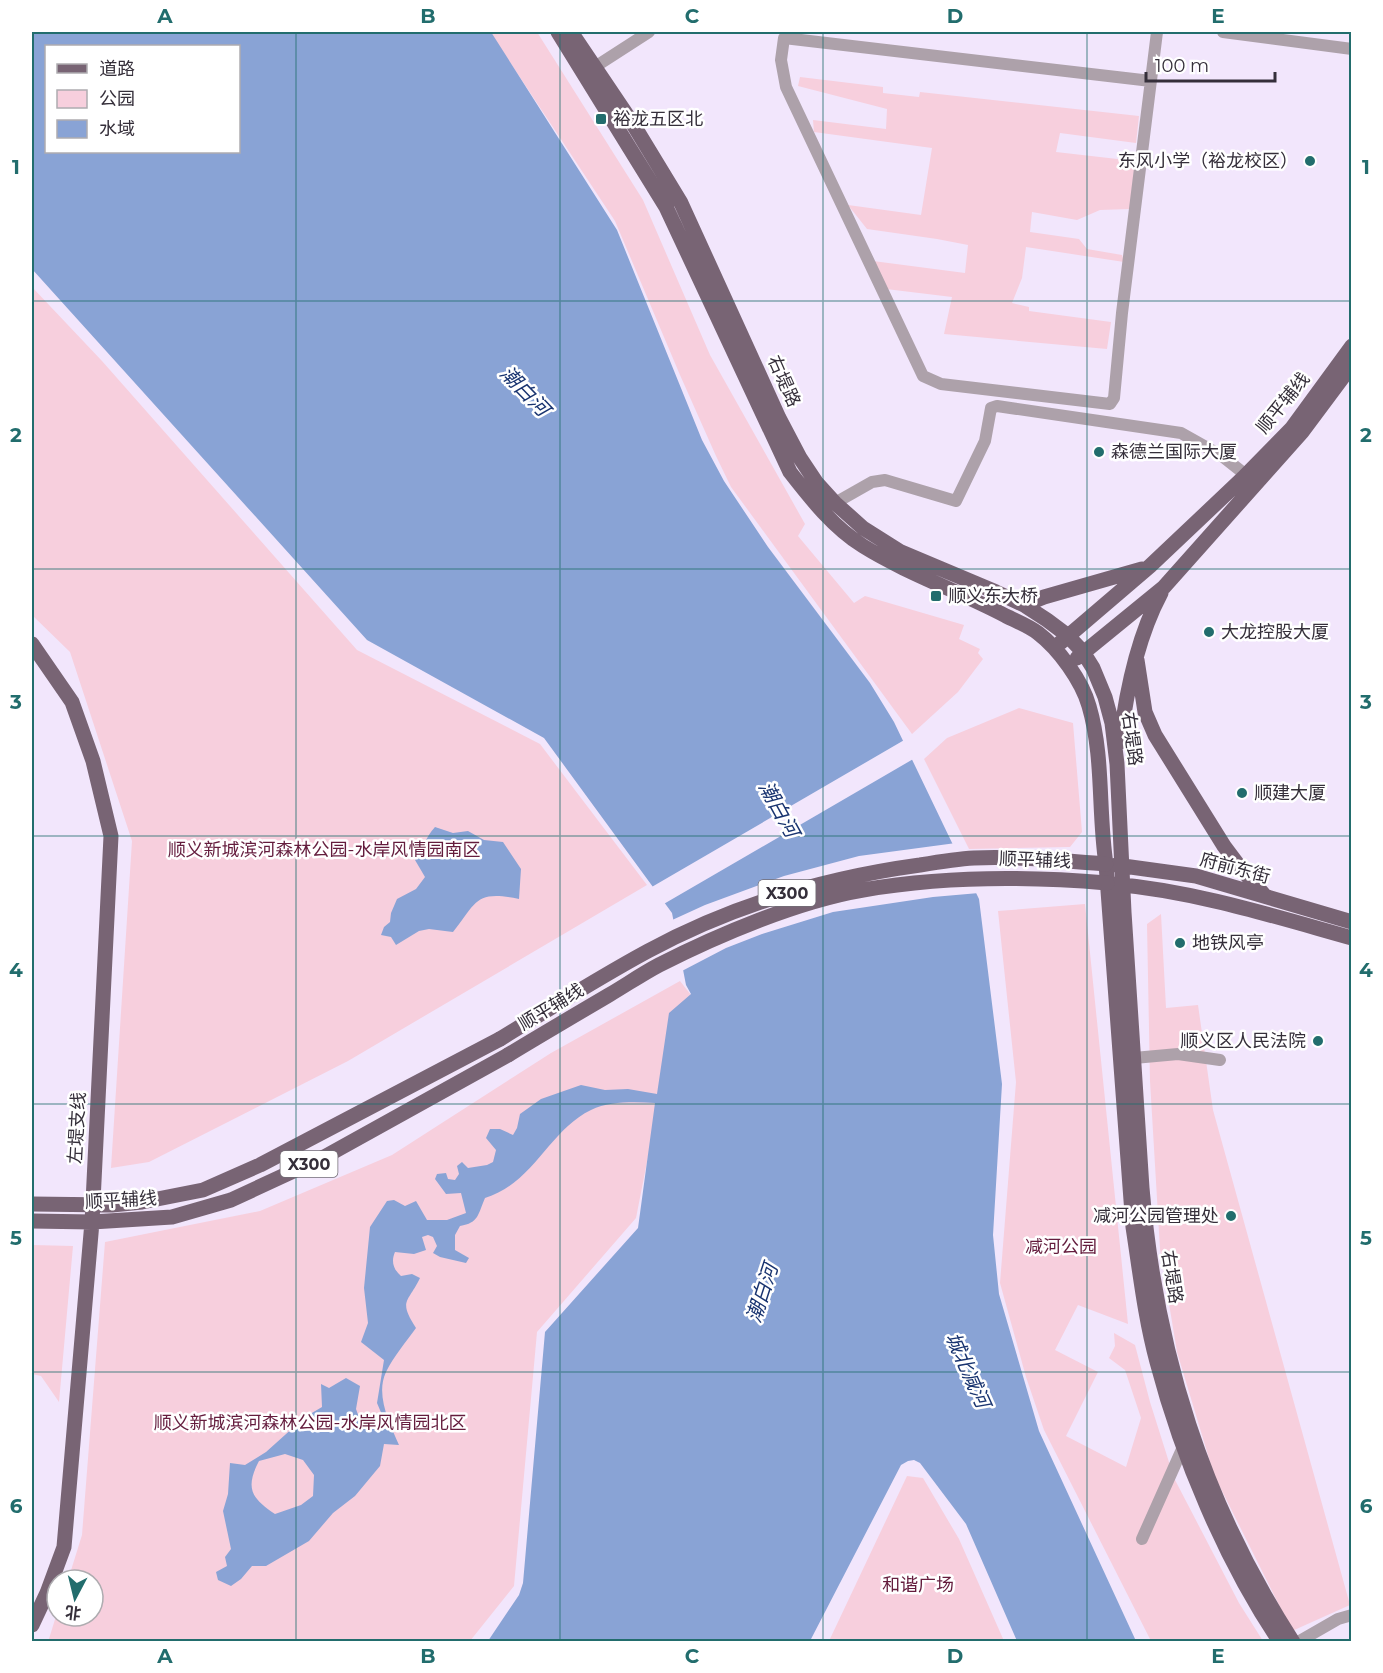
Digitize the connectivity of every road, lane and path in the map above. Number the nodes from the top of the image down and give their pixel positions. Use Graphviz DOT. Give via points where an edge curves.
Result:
graph roads {
  1 [pos="558,32"];
  2 [pos="571,32"];
  3 [pos="649,32"];
  4 [pos="1157,32"];
  5 [pos="1223,32"];
  6 [pos="1288,36"];
  7 [pos="1352,49"];
  8 [pos="590,71"];
  9 [pos="1151,81"];
  10 [pos="1352,346"];
  11 [pos="1352,365"];
  12 [pos="1251,480"];
  13 [pos="835,503"];
  14 [pos="1150,566"];
  15 [pos="1164,587"];
  16 [pos="1024,606"];
  17 [pos="1067,635"];
  18 [pos="32,644"];
  19 [pos="1054,649"];
  20 [pos="1083,652"];
  21 [pos="1137,660"];
  22 [pos="1068,666"];
  23 [pos="1117,764"];
  24 [pos="1106,864"];
  25 [pos="1123,866"];
  26 [pos="1107,883"];
  27 [pos="1123,885"];
  28 [pos="1265,896"];
  29 [pos="1352,922"];
  30 [pos="1352,938"];
  31 [pos="1134,1058"];
  32 [pos="1220,1060"];
  33 [pos="32,1204"];
  34 [pos="93,1205"];
  35 [pos="32,1221"];
  36 [pos="92,1222"];
  37 [pos="1183,1448"];
  38 [pos="1142,1539"];
  39 [pos="1352,1615"];
  40 [pos="32,1624"];
  41 [pos="1280,1641"];
  42 [pos="1293,1641"];
  43 [pos="1298,1641"];
  1 -- 8 [label="main road, 右堤路"];
  2 -- 8 [label="main road, 右堤路"];
  3 -- 8 [label="street"];
  4 -- 9 [label="street"];
  5 -- 6 [label="street"];
  6 -- 7 [label="street"];
  8 -- 13 [label="main road, 右堤路" via="633,124 681,203 779,418 800,458"];
  8 -- 19 [label="main road, 右堤路" via="666,207 790,472 811,499 862,545 992,608 1038,633"];
  9 -- 9 [label="street" via="1110,404 941,384 923,376 786,87 781,60 784,38"];
  10 -- 12 [label="main road, 顺平辅线"];
  11 -- 12 [label="main road, 顺平辅线" via="1302,432"];
  12 -- 13 [label="street" via="1222,456 1181,433 997,406 991,408 985,441 956,501 885,480 872,482"];
  12 -- 14 [label="main road, 顺平辅线"];
  12 -- 15 [label="main road, 顺平辅线"];
  13 -- 16 [label="main road, 右堤路" via="863,528 901,552"];
  14 -- 16 [label="main road"];
  14 -- 17 [label="main road, 顺平辅线"];
  15 -- 20 [label="main road, 顺平辅线"];
  15 -- 21 [label="main road" via="1146,626"];
  16 -- 17 [label="main road, 右堤路"];
  17 -- 19 [label="main road, 顺平辅线"];
  17 -- 20 [label="main road, 右堤路"];
  18 -- 34 [label="main road, 左堤支线" via="72,702 93,761 111,836"];
  19 -- 22 [label="main road, 右堤路"];
  20 -- 22 [label="main road, 顺平辅线"];
  20 -- 23 [label="main road, 右堤路" via="1105,697"];
  21 -- 23 [label="main road"];
  21 -- 28 [label="main road" via="1145,712 1155,735 1224,846"];
  22 -- 24 [label="main road, 右堤路" via="1089,706 1096,739"];
  23 -- 25 [label="main road, 右堤路"];
  24 -- 25 [label="main road, 府前东街"];
  24 -- 26 [label="main road, 右堤路"];
  24 -- 34 [label="main road, 顺平辅线 / X300, bridge" via="972,858 871,872 754,903 649,950 500,1039 270,1160 204,1190 142,1202"];
  25 -- 27 [label="main road, 右堤路"];
  25 -- 28 [label="main road, 府前东街" via="1196,876"];
  26 -- 27 [label="main road, 府前东街"];
  26 -- 36 [label="main road, 顺平辅线 / X300, bridge" via="1030,877 921,882 861,890 796,908 657,966 508,1055 326,1156 231,1200 172,1217"];
  26 -- 37 [label="main road, 右堤路" via="1133,1227 1156,1360"];
  27 -- 30 [label="main road, 府前东街" via="1230,905"];
  27 -- 31 [label="main road, 右堤路"];
  28 -- 29 [label="main road, 府前东街"];
  31 -- 32 [label="street" via="1178,1054"];
  31 -- 42 [label="main road, 右堤路" via="1146,1234 1170,1363 1209,1483 1261,1590"];
  33 -- 34 [label="main road, 顺平辅线"];
  34 -- 36 [label="main road, 左堤支线"];
  35 -- 36 [label="main road, 顺平辅线"];
  36 -- 40 [label="main road, 左堤支线" via="64,1547"];
  37 -- 38 [label="street"];
  37 -- 41 [label="main road, 右堤路" via="1251,1595"];
  39 -- 43 [label="street" via="1338,1618"];
}
